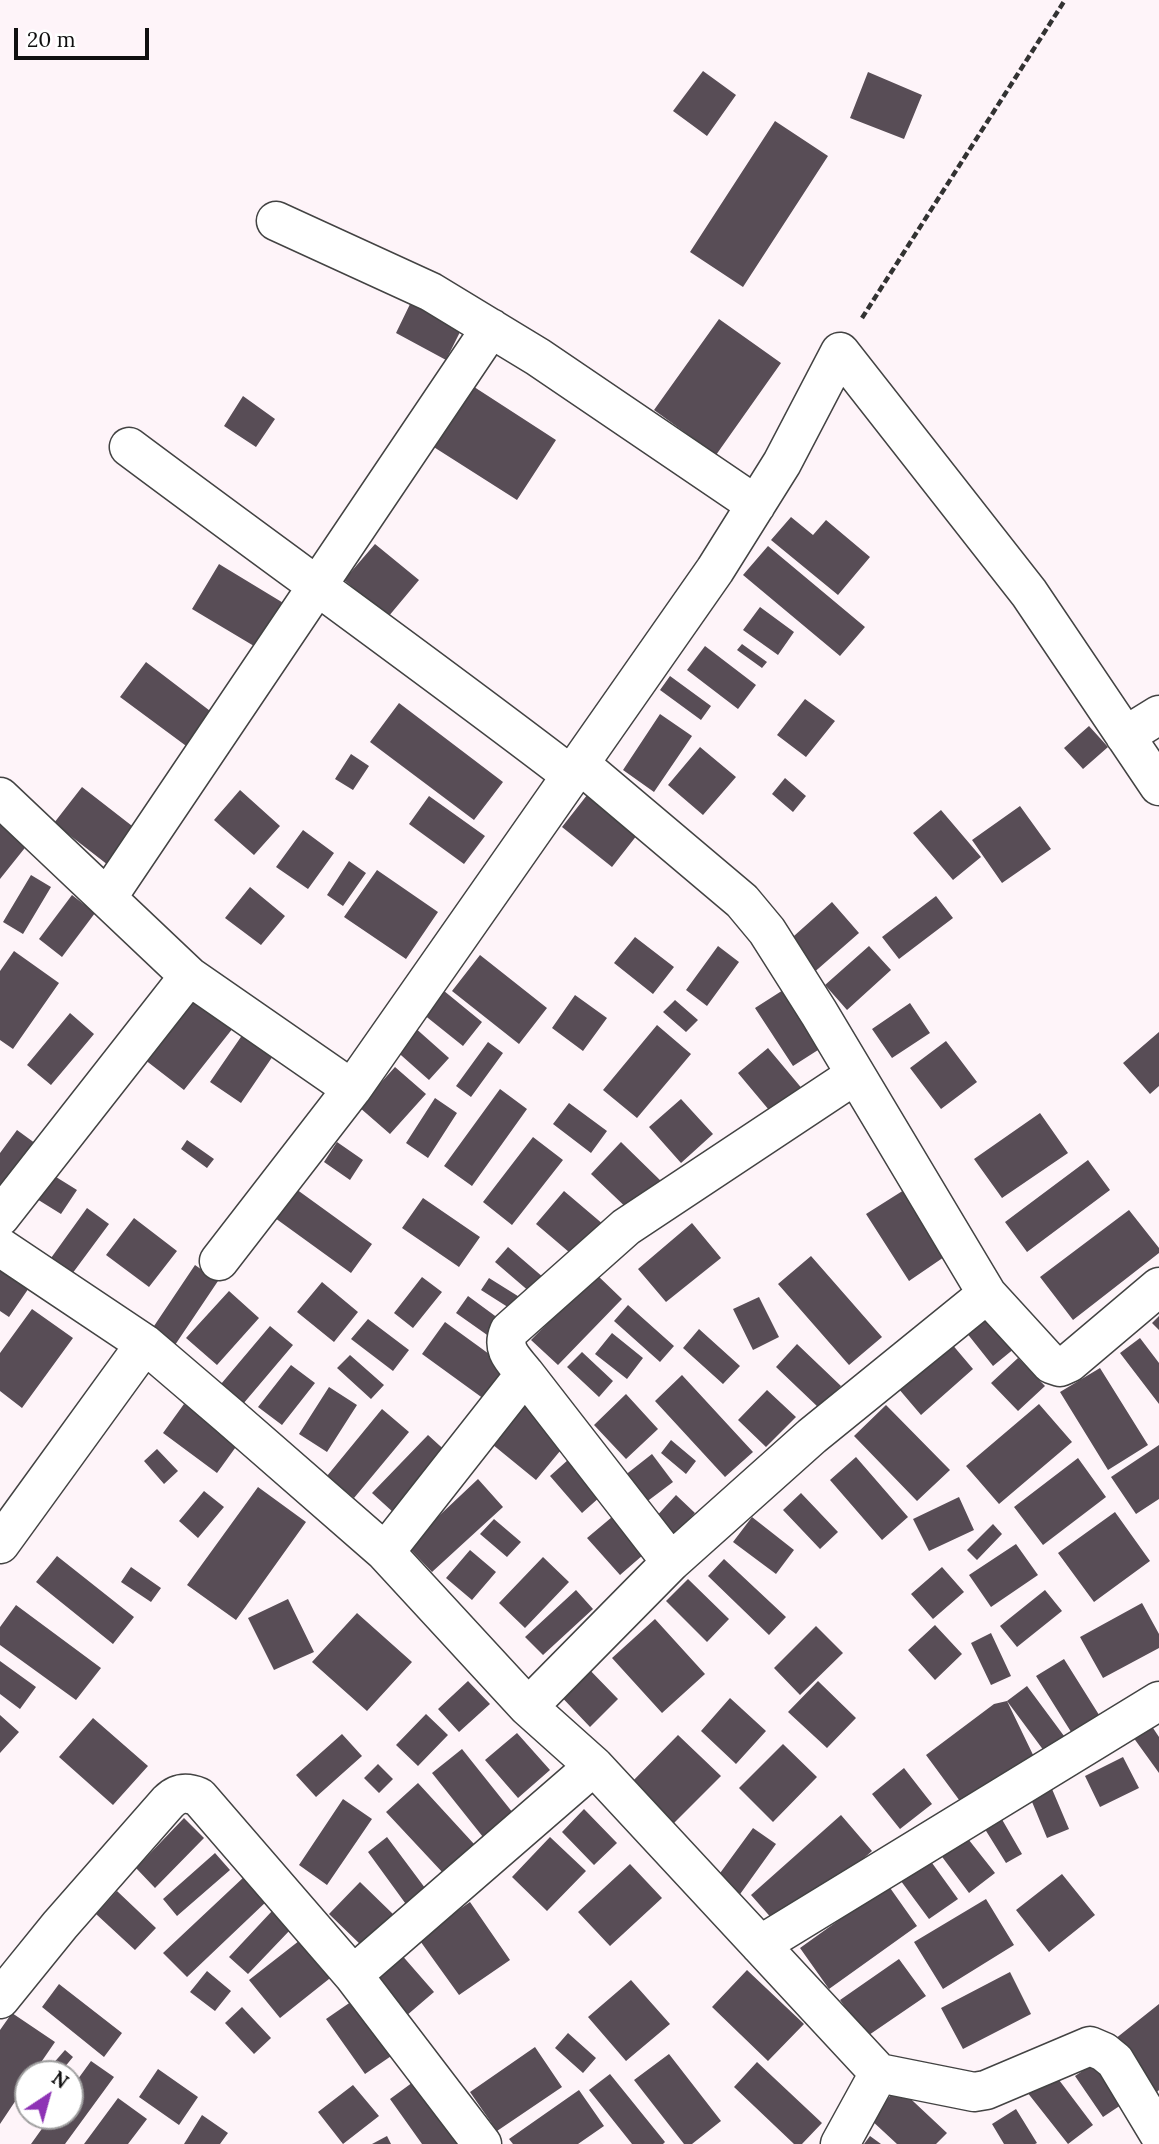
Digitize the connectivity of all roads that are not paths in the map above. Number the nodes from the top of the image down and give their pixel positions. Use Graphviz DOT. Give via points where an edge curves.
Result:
graph roads {
  1 [pos="276,220"];
  2 [pos="491,328"];
  3 [pos="129,447"];
  4 [pos="756,505"];
  5 [pos="315,586"];
  6 [pos="1159,715"];
  7 [pos="1125,736"];
  8 [pos="576,770"];
  9 [pos="1159,786"];
  10 [pos="0,796"];
  11 [pos="107,898"];
  12 [pos="189,976"];
  13 [pos="855,1074"];
  14 [pos="352,1089"];
  15 [pos="0,1217"];
  16 [pos="0,1247"];
  17 [pos="219,1261"];
  18 [pos="1159,1287"];
  19 [pos="987,1294"];
  20 [pos="145,1344"];
  21 [pos="525,1374"];
  22 [pos="0,1544"];
  23 [pos="385,1552"];
  24 [pos="671,1562"];
  25 [pos="1159,1701"];
  26 [pos="528,1707"];
  27 [pos="594,1766"];
  28 [pos="760,1945"];
  29 [pos="353,1975"];
  30 [pos="0,2000"];
  31 [pos="879,2073"];
  32 [pos="1157,2127"];
  33 [pos="482,2144"];
  34 [pos="840,2144"];
  1 -- 2 [label="street" via="431,292"];
  2 -- 4 [label="street"];
  2 -- 5 [label="street"];
  3 -- 5 [label="street"];
  4 -- 7 [label="street" via="840,352 1029,593"];
  4 -- 8 [label="street"];
  5 -- 8 [label="street"];
  5 -- 11 [label="street"];
  6 -- 7 [label="street"];
  7 -- 9 [label="street"];
  8 -- 13 [label="street" via="741,901 767,932"];
  8 -- 14 [label="street"];
  10 -- 11 [label="street"];
  11 -- 12 [label="street"];
  12 -- 14 [label="street"];
  12 -- 15 [label="street"];
  13 -- 19 [label="street"];
  13 -- 21 [label="street" via="626,1227 522,1319 509,1331 505,1347"];
  14 -- 17 [label="street"];
  16 -- 20 [label="street"];
  18 -- 19 [label="street" via="1060,1367 1051,1364"];
  19 -- 24 [label="street" via="812,1436"];
  20 -- 22 [label="street"];
  20 -- 23 [label="street"];
  21 -- 23 [label="street"];
  21 -- 24 [label="street"];
  23 -- 26 [label="street"];
  24 -- 26 [label="street"];
  25 -- 28 [label="street"];
  26 -- 27 [label="street"];
  27 -- 28 [label="street"];
  27 -- 29 [label="street"];
  28 -- 31 [label="street"];
  29 -- 30 [label="street" via="191,1793 174,1795"];
  29 -- 33 [label="street"];
  31 -- 32 [label="street" via="974,2092 1090,2046 1115,2061"];
  31 -- 34 [label="street"];
}
